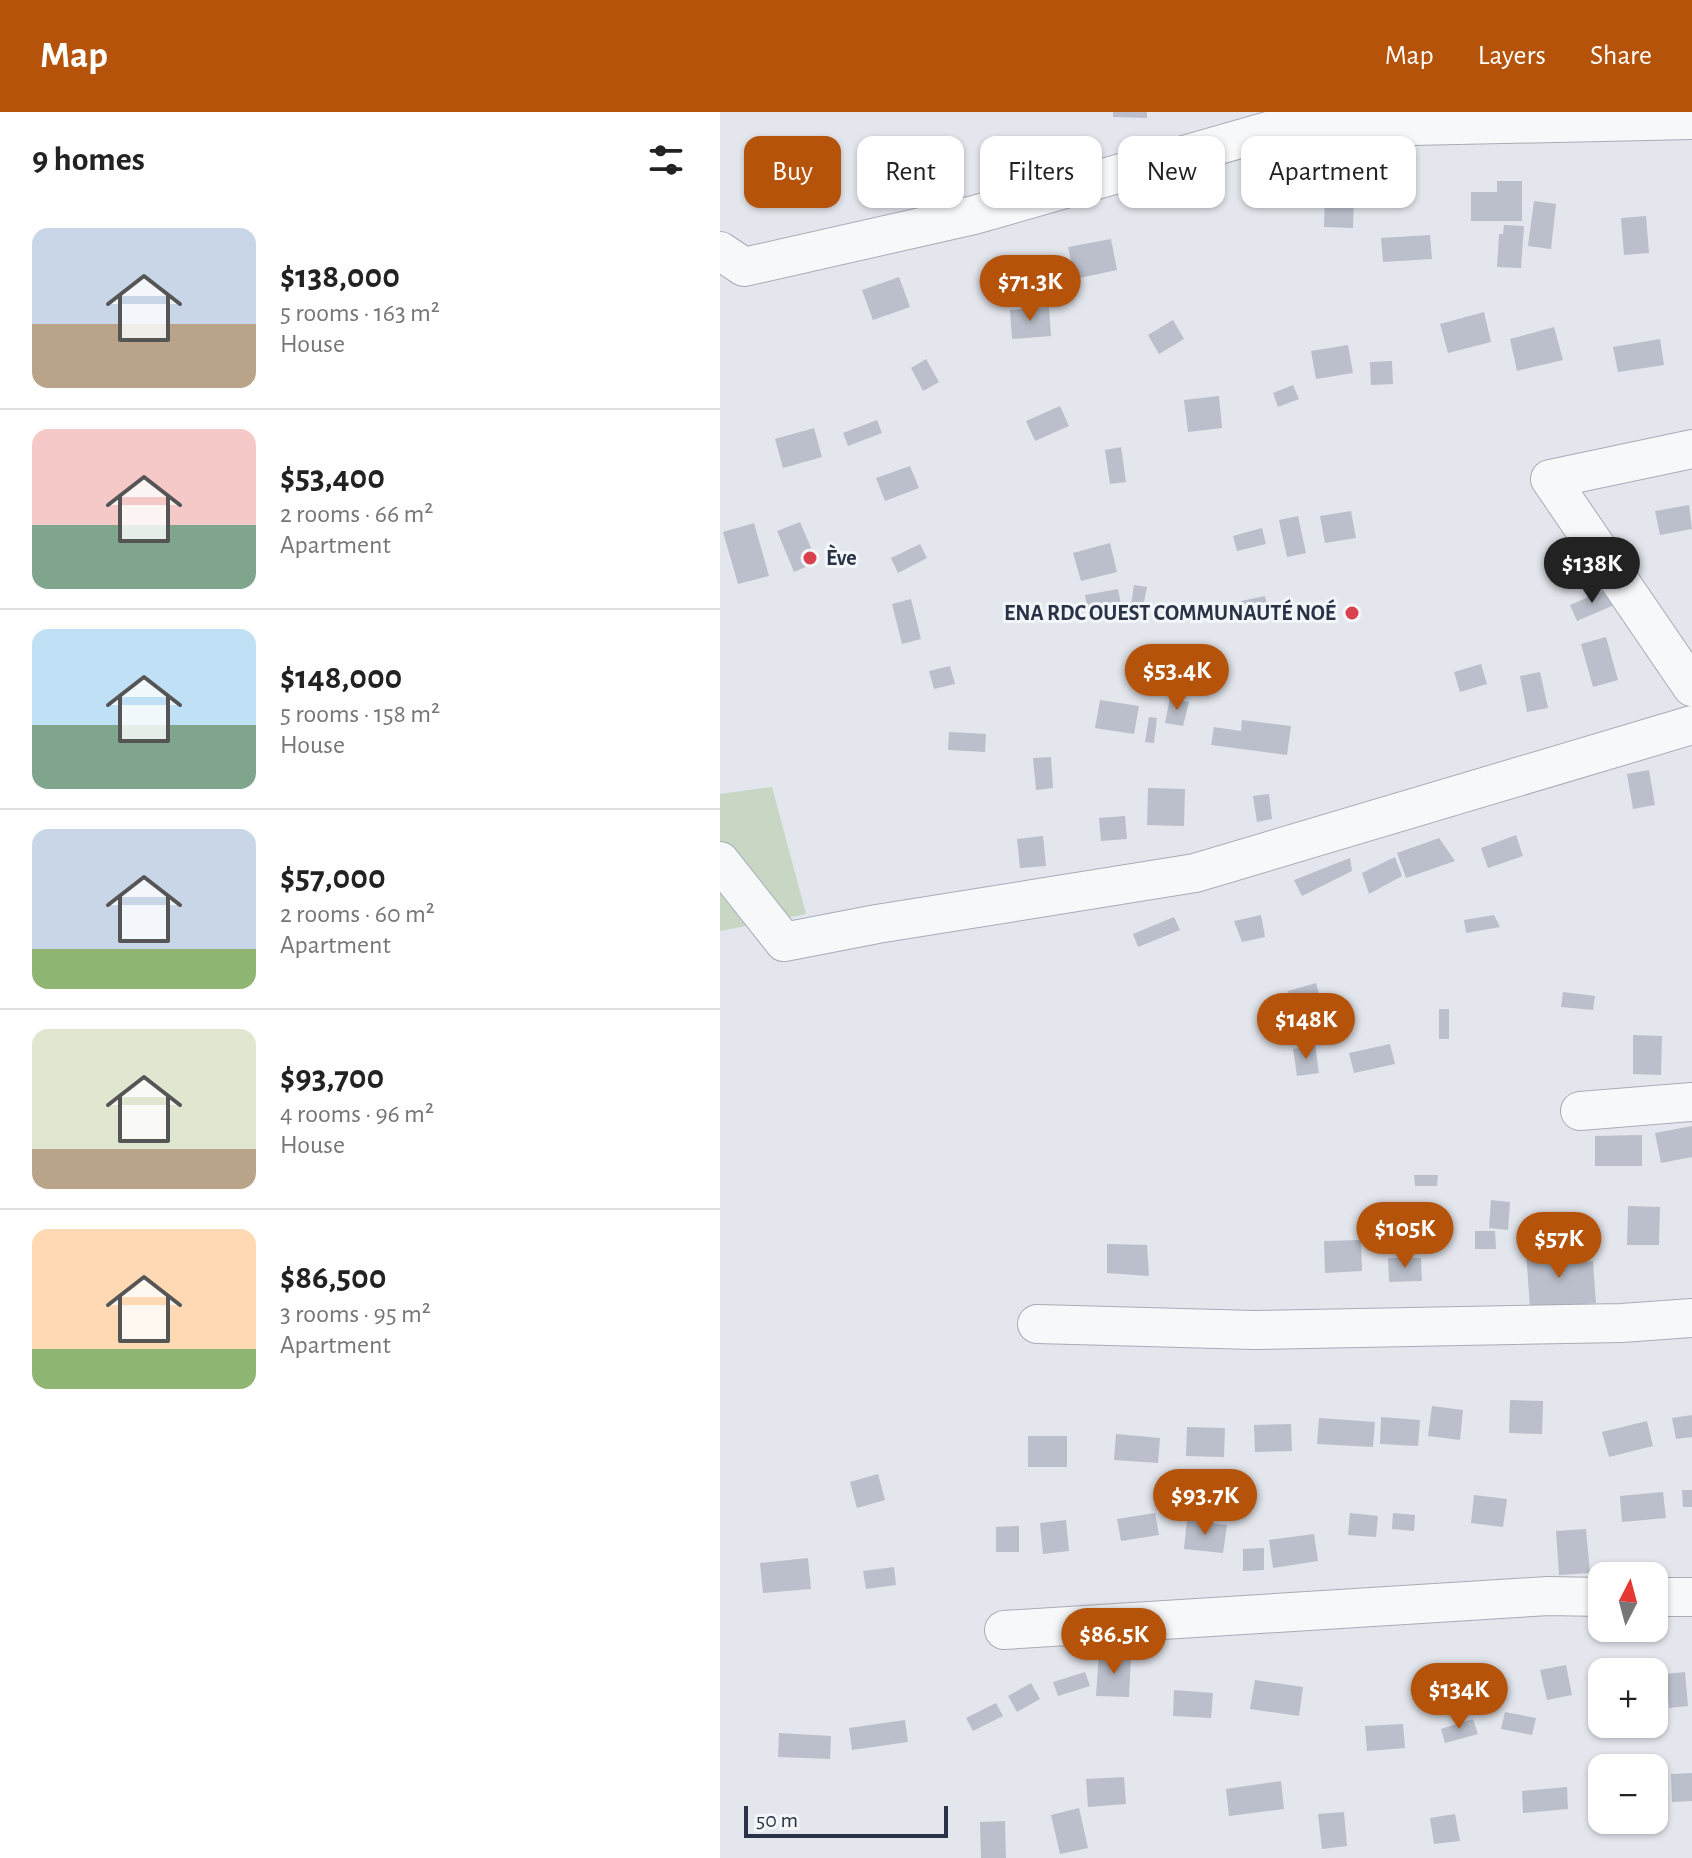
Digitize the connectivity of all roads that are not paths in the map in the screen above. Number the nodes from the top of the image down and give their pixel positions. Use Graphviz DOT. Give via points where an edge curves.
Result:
graph roads {
  1 [pos="1692,120"];
  2 [pos="720,251"];
  3 [pos="1692,449"];
  4 [pos="1692,687"];
  5 [pos="1692,725"];
  6 [pos="720,861"];
  7 [pos="1692,1102"];
  8 [pos="1580,1111"];
  9 [pos="1692,1318"];
  10 [pos="1037,1324"];
  11 [pos="1588,1597"];
  12 [pos="1668,1597"];
  13 [pos="1692,1597"];
  14 [pos="1004,1630"];
  1 -- 2 [label="street" via="1275,129 974,215 744,267"];
  3 -- 4 [label="street" via="1550,479"];
  5 -- 6 [label="street" via="1195,873 784,942"];
  7 -- 8 [label="street"];
  9 -- 10 [label="street" via="1254,1330"];
  11 -- 14 [label="street"];
  12 -- 13 [label="street"];
}
